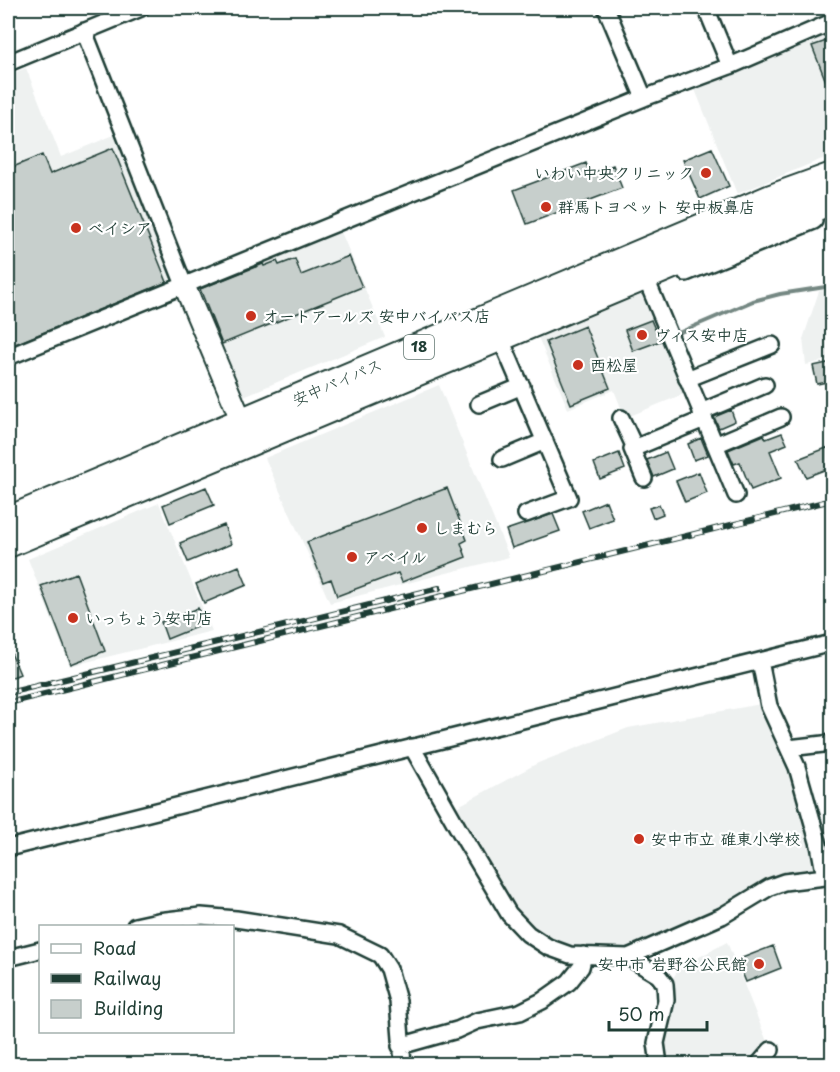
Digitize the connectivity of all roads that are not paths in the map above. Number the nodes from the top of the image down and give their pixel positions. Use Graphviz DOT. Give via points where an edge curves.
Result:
graph roads {
  1 [pos="141,8"];
  2 [pos="606,8"];
  3 [pos="706,8"];
  4 [pos="832,22"];
  5 [pos="84,31"];
  6 [pos="8,63"];
  7 [pos="730,66"];
  8 [pos="644,98"];
  9 [pos="832,176"];
  10 [pos="832,201"];
  11 [pos="832,214"];
  12 [pos="644,273"];
  13 [pos="184,285"];
  14 [pos="496,327"];
  15 [pos="772,345"];
  16 [pos="8,357"];
  17 [pos="687,379"];
  18 [pos="765,385"];
  19 [pos="522,386"];
  20 [pos="478,404"];
  21 [pos="703,416"];
  22 [pos="781,417"];
  23 [pos="621,418"];
  24 [pos="246,432"];
  25 [pos="545,441"];
  26 [pos="715,445"];
  27 [pos="635,448"];
  28 [pos="502,459"];
  29 [pos="644,478"];
  30 [pos="736,495"];
  31 [pos="525,514"];
  32 [pos="8,520"];
  33 [pos="8,544"];
  34 [pos="832,643"];
  35 [pos="760,662"];
  36 [pos="832,742"];
  37 [pos="412,747"];
  38 [pos="789,748"];
  39 [pos="8,848"];
  40 [pos="829,877"];
  41 [pos="143,925"];
  42 [pos="39,950"];
  43 [pos="584,955"];
  44 [pos="628,957"];
  45 [pos="8,958"];
  46 [pos="400,1046"];
  47 [pos="771,1050"];
  48 [pos="403,1065"];
  49 [pos="659,1065"];
  50 [pos="759,1065"];
  1 -- 5 [label="street"];
  2 -- 8 [label="street"];
  3 -- 7 [label="street"];
  4 -- 7 [label="street"];
  5 -- 6 [label="street"];
  5 -- 13 [label="street"];
  7 -- 8 [label="street"];
  8 -- 13 [label="street"];
  9 -- 12 [label="highway, 安中バイパス / 18" via="771,198"];
  10 -- 12 [label="highway, 安中バイパス / 18"];
  11 -- 12 [label="street"];
  12 -- 14 [label="highway, 安中バイパス / 18"];
  12 -- 17 [label="street"];
  13 -- 16 [label="street"];
  13 -- 24 [label="street"];
  14 -- 19 [label="street"];
  14 -- 24 [label="highway, 安中バイパス / 18"];
  15 -- 17 [label="street"];
  17 -- 21 [label="street"];
  18 -- 21 [label="street"];
  19 -- 20 [label="street"];
  19 -- 25 [label="street"];
  21 -- 26 [label="street"];
  21 -- 27 [label="street"];
  22 -- 26 [label="street"];
  23 -- 27 [label="street"];
  24 -- 32 [label="highway, 安中バイパス / 18"];
  24 -- 33 [label="highway, 安中バイパス / 18"];
  25 -- 28 [label="street"];
  25 -- 31 [label="street" via="568,498"];
  26 -- 30 [label="street"];
  27 -- 29 [label="street" via="632,449"];
  34 -- 35 [label="street"];
  35 -- 37 [label="street"];
  35 -- 38 [label="street" via="769,706"];
  36 -- 38 [label="street"];
  37 -- 39 [label="street"];
  37 -- 43 [label="street" via="509,914 548,947 570,955"];
  38 -- 40 [label="street"];
  40 -- 44 [label="street" via="770,887 722,916"];
  41 -- 46 [label="street" via="201,916 339,935 380,955 389,969 398,1001"];
  42 -- 45 [label="street"];
  43 -- 44 [label="street"];
  43 -- 46 [label="street" via="581,967 569,982 542,1001 519,1012"];
  44 -- 49 [label="street" via="658,975 665,984 666,1000 656,1043"];
  46 -- 48 [label="street"];
  47 -- 50 [label="street"];
}
